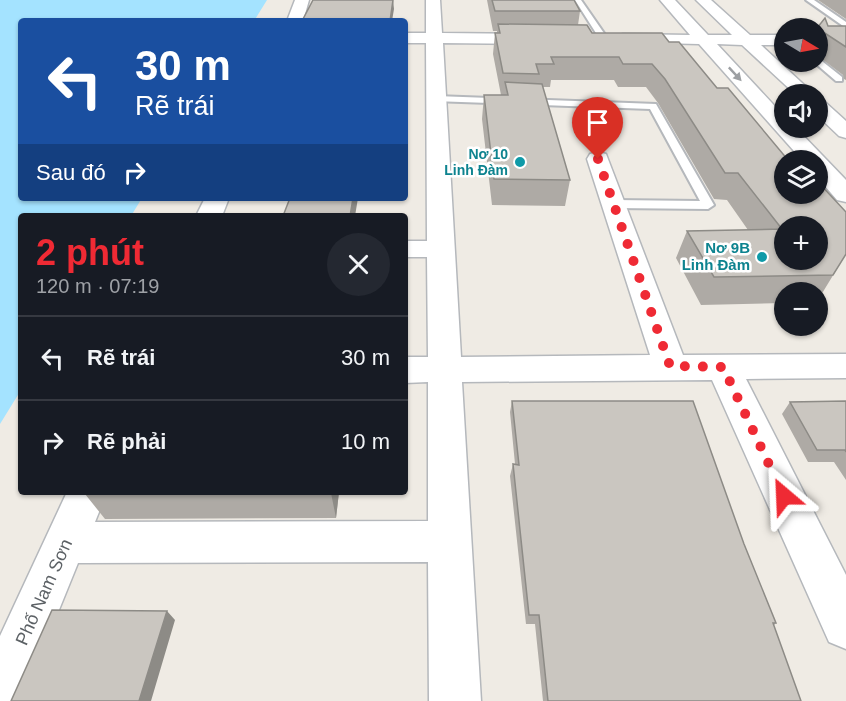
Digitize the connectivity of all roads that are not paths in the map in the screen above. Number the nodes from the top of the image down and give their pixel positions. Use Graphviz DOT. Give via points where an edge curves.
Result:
graph roads {
  1 [pos="302,0"];
  2 [pos="433,0"];
  3 [pos="578,0"];
  4 [pos="667,0"];
  5 [pos="703,0"];
  6 [pos="809,0"];
  7 [pos="296,18"];
  8 [pos="843,35"];
  9 [pos="420,38"];
  10 [pos="559,39"];
  11 [pos="581,39"];
  12 [pos="604,39"];
  13 [pos="703,39"];
  14 [pos="745,40"];
  15 [pos="774,40"];
  16 [pos="828,70"];
  17 [pos="839,79"];
  18 [pos="794,84"];
  19 [pos="436,99"];
  20 [pos="828,115"];
  21 [pos="846,132"];
  22 [pos="805,150"];
  23 [pos="598,159"];
  24 [pos="828,175"];
  25 [pos="846,195"];
  26 [pos="614,204"];
  27 [pos="408,249"];
  28 [pos="441,249"];
  29 [pos="670,366"];
  30 [pos="846,366"];
  31 [pos="723,367"];
  32 [pos="408,370"];
  33 [pos="444,370"];
  34 [pos="86,495"];
  35 [pos="450,541"];
  36 [pos="65,543"];
  37 [pos="846,625"];
  38 [pos="0,693"];
  39 [pos="454,701"];
  1 -- 7 [label="street"];
  2 -- 9 [label="street"];
  3 -- 12 [label="lane"];
  4 -- 13 [label="street"];
  5 -- 14 [label="street"];
  6 -- 8 [label="lane"];
  9 -- 10 [label="street"];
  9 -- 19 [label="street"];
  11 -- 12 [label="street"];
  12 -- 13 [label="street"];
  13 -- 14 [label="street"];
  13 -- 22 [label="street, one-way"];
  14 -- 15 [label="street"];
  14 -- 18 [label="street"];
  16 -- 17 [label="lane"];
  19 -- 26 [label="lane" via="653,106 708,205"];
  19 -- 28 [label="street"];
  20 -- 21 [label="street"];
  23 -- 26 [label="street"];
  24 -- 25 [label="street"];
  26 -- 29 [label="street"];
  27 -- 28 [label="street"];
  28 -- 33 [label="street"];
  29 -- 31 [label="street"];
  29 -- 33 [label="street"];
  30 -- 31 [label="street"];
  31 -- 37 [label="street"];
  32 -- 33 [label="street"];
  33 -- 35 [label="street"];
  34 -- 36 [label="street, Phố Nam Sơn"];
  35 -- 36 [label="street"];
  35 -- 39 [label="street"];
  36 -- 38 [label="street, Phố Nam Sơn"];
}
